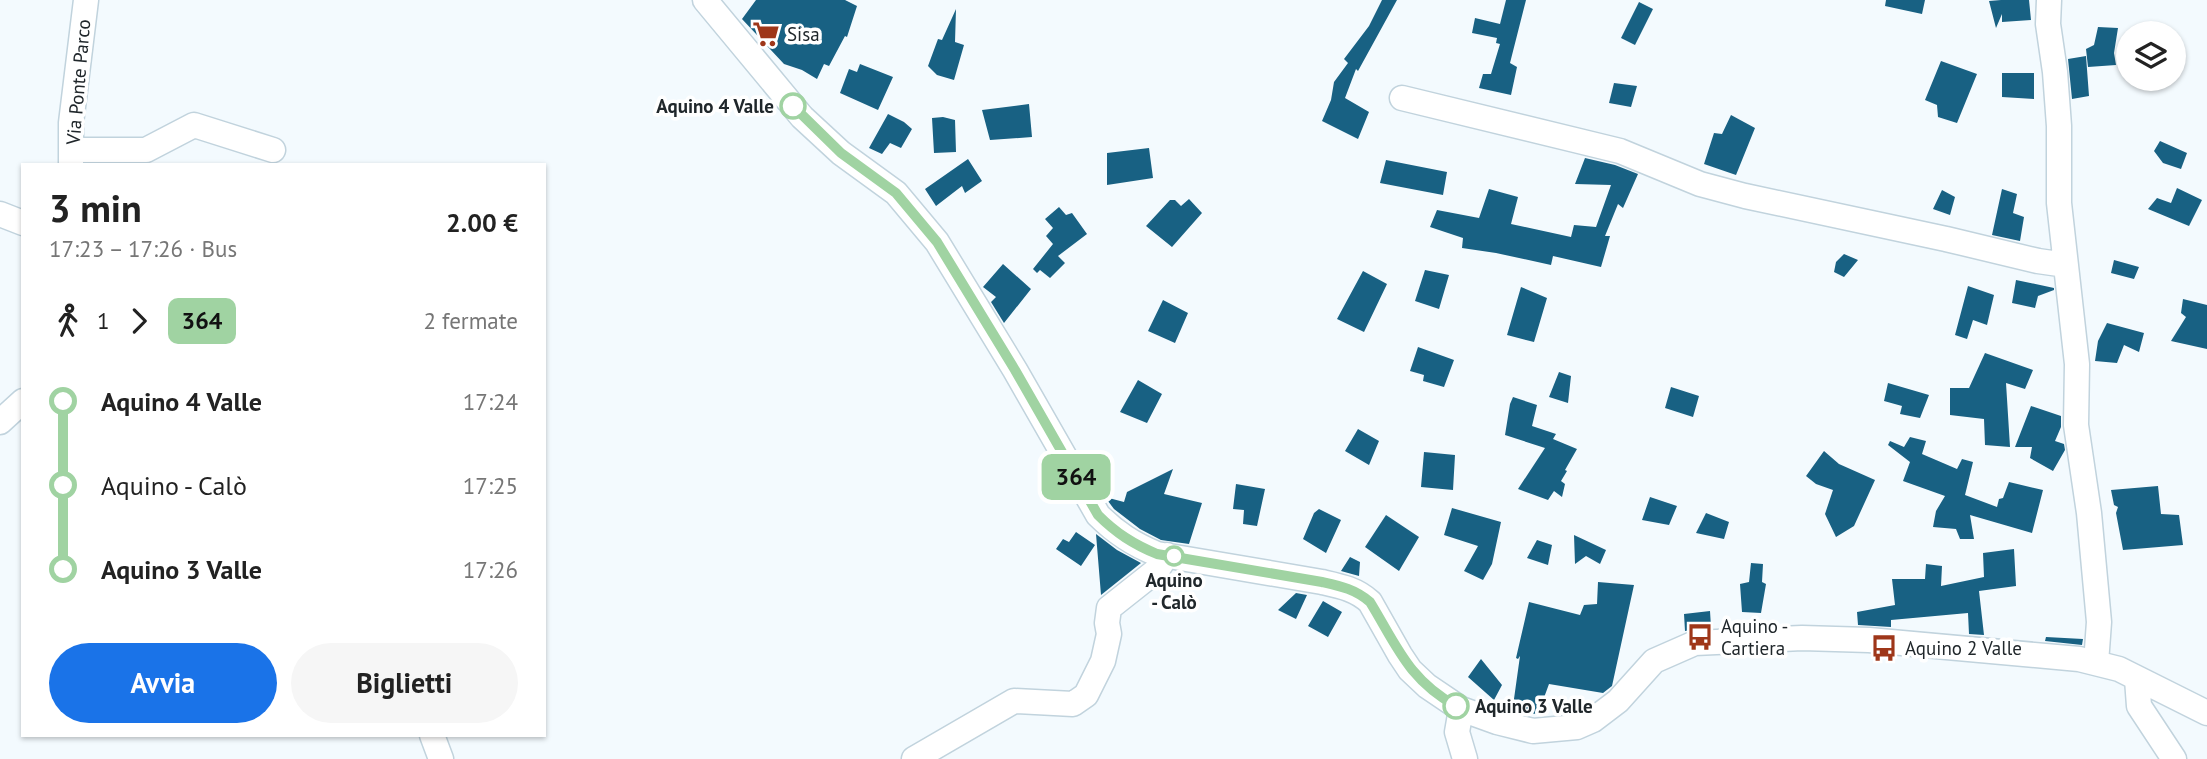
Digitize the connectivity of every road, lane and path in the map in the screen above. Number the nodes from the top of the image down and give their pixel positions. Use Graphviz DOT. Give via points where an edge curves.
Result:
graph roads {
  1 [pos="86,0"];
  2 [pos="705,0"];
  3 [pos="2049,0"];
  4 [pos="1402,98"];
  5 [pos="273,150"];
  6 [pos="71,157"];
  7 [pos="0,214"];
  8 [pos="21,222"];
  9 [pos="2066,265"];
  10 [pos="21,403"];
  11 [pos="0,422"];
  12 [pos="1167,555"];
  13 [pos="2095,663"];
  14 [pos="2137,679"];
  15 [pos="1461,709"];
  16 [pos="2207,713"];
  17 [pos="433,737"];
  18 [pos="441,759"];
  19 [pos="914,759"];
  20 [pos="1465,759"];
  21 [pos="2174,759"];
  1 -- 6 [label="street, Via Ponte Parco"];
  2 -- 12 [label="street" via="802,117 896,193 937,242 1098,515 1134,544"];
  3 -- 9 [label="street"];
  4 -- 9 [label="street" via="1620,151 1700,184 1745,196"];
  5 -- 6 [label="street" via="194,125 146,150"];
  7 -- 8 [label="street"];
  9 -- 13 [label="street" via="2077,363 2077,435 2099,622"];
  10 -- 11 [label="street"];
  12 -- 15 [label="street" via="1322,582 1361,594 1410,670"];
  12 -- 19 [label="street" via="1157,569 1109,608 1103,661 1086,695 1073,704 1014,701"];
  13 -- 14 [label="street"];
  13 -- 15 [label="street" via="1869,640 1695,643 1654,661 1618,701 1577,727 1533,731"];
  14 -- 16 [label="street"];
  14 -- 21 [label="street" via="2139,706"];
  15 -- 20 [label="street" via="1457,732"];
  17 -- 18 [label="street"];
}
